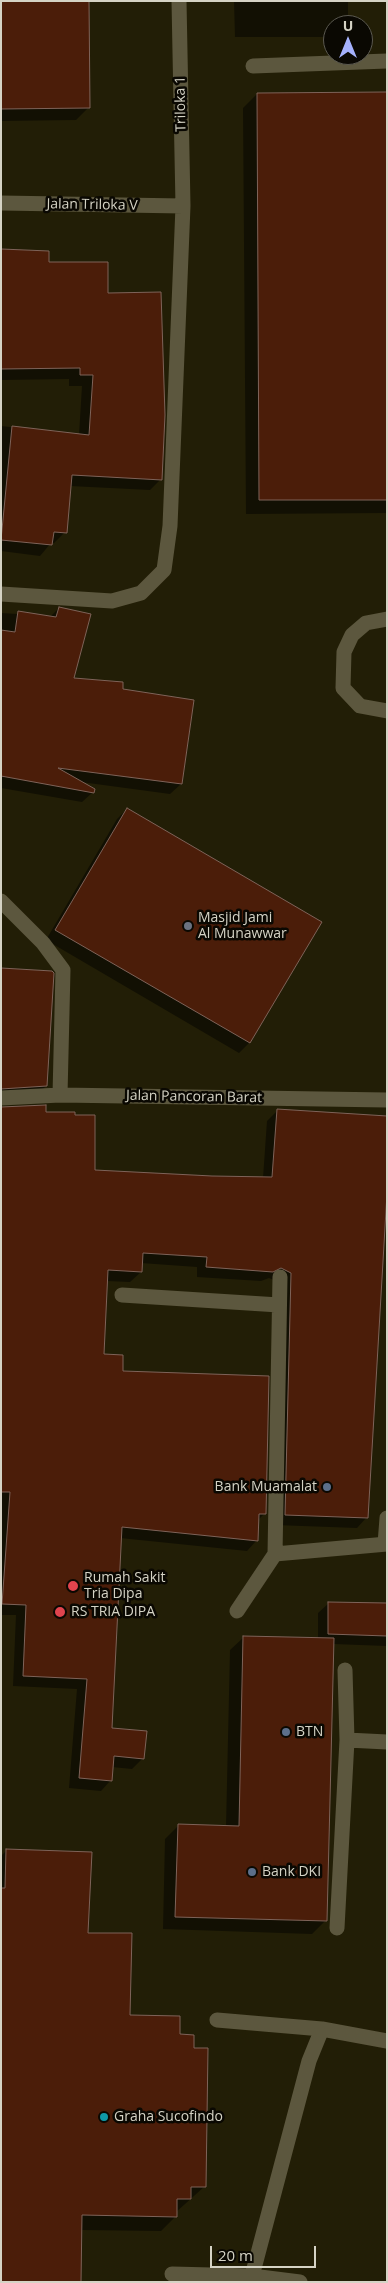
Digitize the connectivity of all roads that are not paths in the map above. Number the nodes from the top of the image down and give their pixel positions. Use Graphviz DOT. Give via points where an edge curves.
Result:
graph roads {
  1 [pos="180,1"];
  2 [pos="387,61"];
  3 [pos="253,66"];
  4 [pos="1,203"];
  5 [pos="183,206"];
  6 [pos="1,594"];
  7 [pos="387,619"];
  8 [pos="387,711"];
  9 [pos="1,901"];
  10 [pos="60,1095"];
  11 [pos="1,1098"];
  12 [pos="387,1100"];
  13 [pos="280,1277"];
  14 [pos="122,1295"];
  15 [pos="279,1305"];
  16 [pos="387,1518"];
  17 [pos="386,1544"];
  18 [pos="275,1554"];
  19 [pos="237,1611"];
  20 [pos="345,1670"];
  21 [pos="347,1740"];
  22 [pos="387,1742"];
  23 [pos="338,1928"];
  24 [pos="217,2020"];
  25 [pos="322,2029"];
  26 [pos="387,2041"];
  27 [pos="172,2274"];
  28 [pos="251,2279"];
  29 [pos="300,2282"];
  1 -- 5 [label="street, Triloka 1"];
  2 -- 3 [label="street"];
  4 -- 5 [label="street, Jalan Triloka V"];
  5 -- 6 [label="street, Triloka 1" via="170,526 164,570 142,593 112,601"];
  7 -- 8 [label="street" via="366,623 352,635 344,652 343,688 360,706"];
  9 -- 10 [label="street" via="43,943 62,970"];
  10 -- 11 [label="street, Jalan Pancoran Barat"];
  10 -- 12 [label="street, Jalan Pancoran Barat"];
  13 -- 15 [label="street"];
  14 -- 15 [label="street"];
  15 -- 18 [label="street"];
  16 -- 17 [label="street"];
  17 -- 18 [label="street"];
  18 -- 19 [label="street"];
  20 -- 21 [label="street"];
  21 -- 22 [label="street"];
  21 -- 23 [label="street"];
  24 -- 25 [label="street"];
  25 -- 26 [label="street"];
  25 -- 28 [label="street" via="309,2060"];
  27 -- 28 [label="street"];
  28 -- 29 [label="street"];
}
